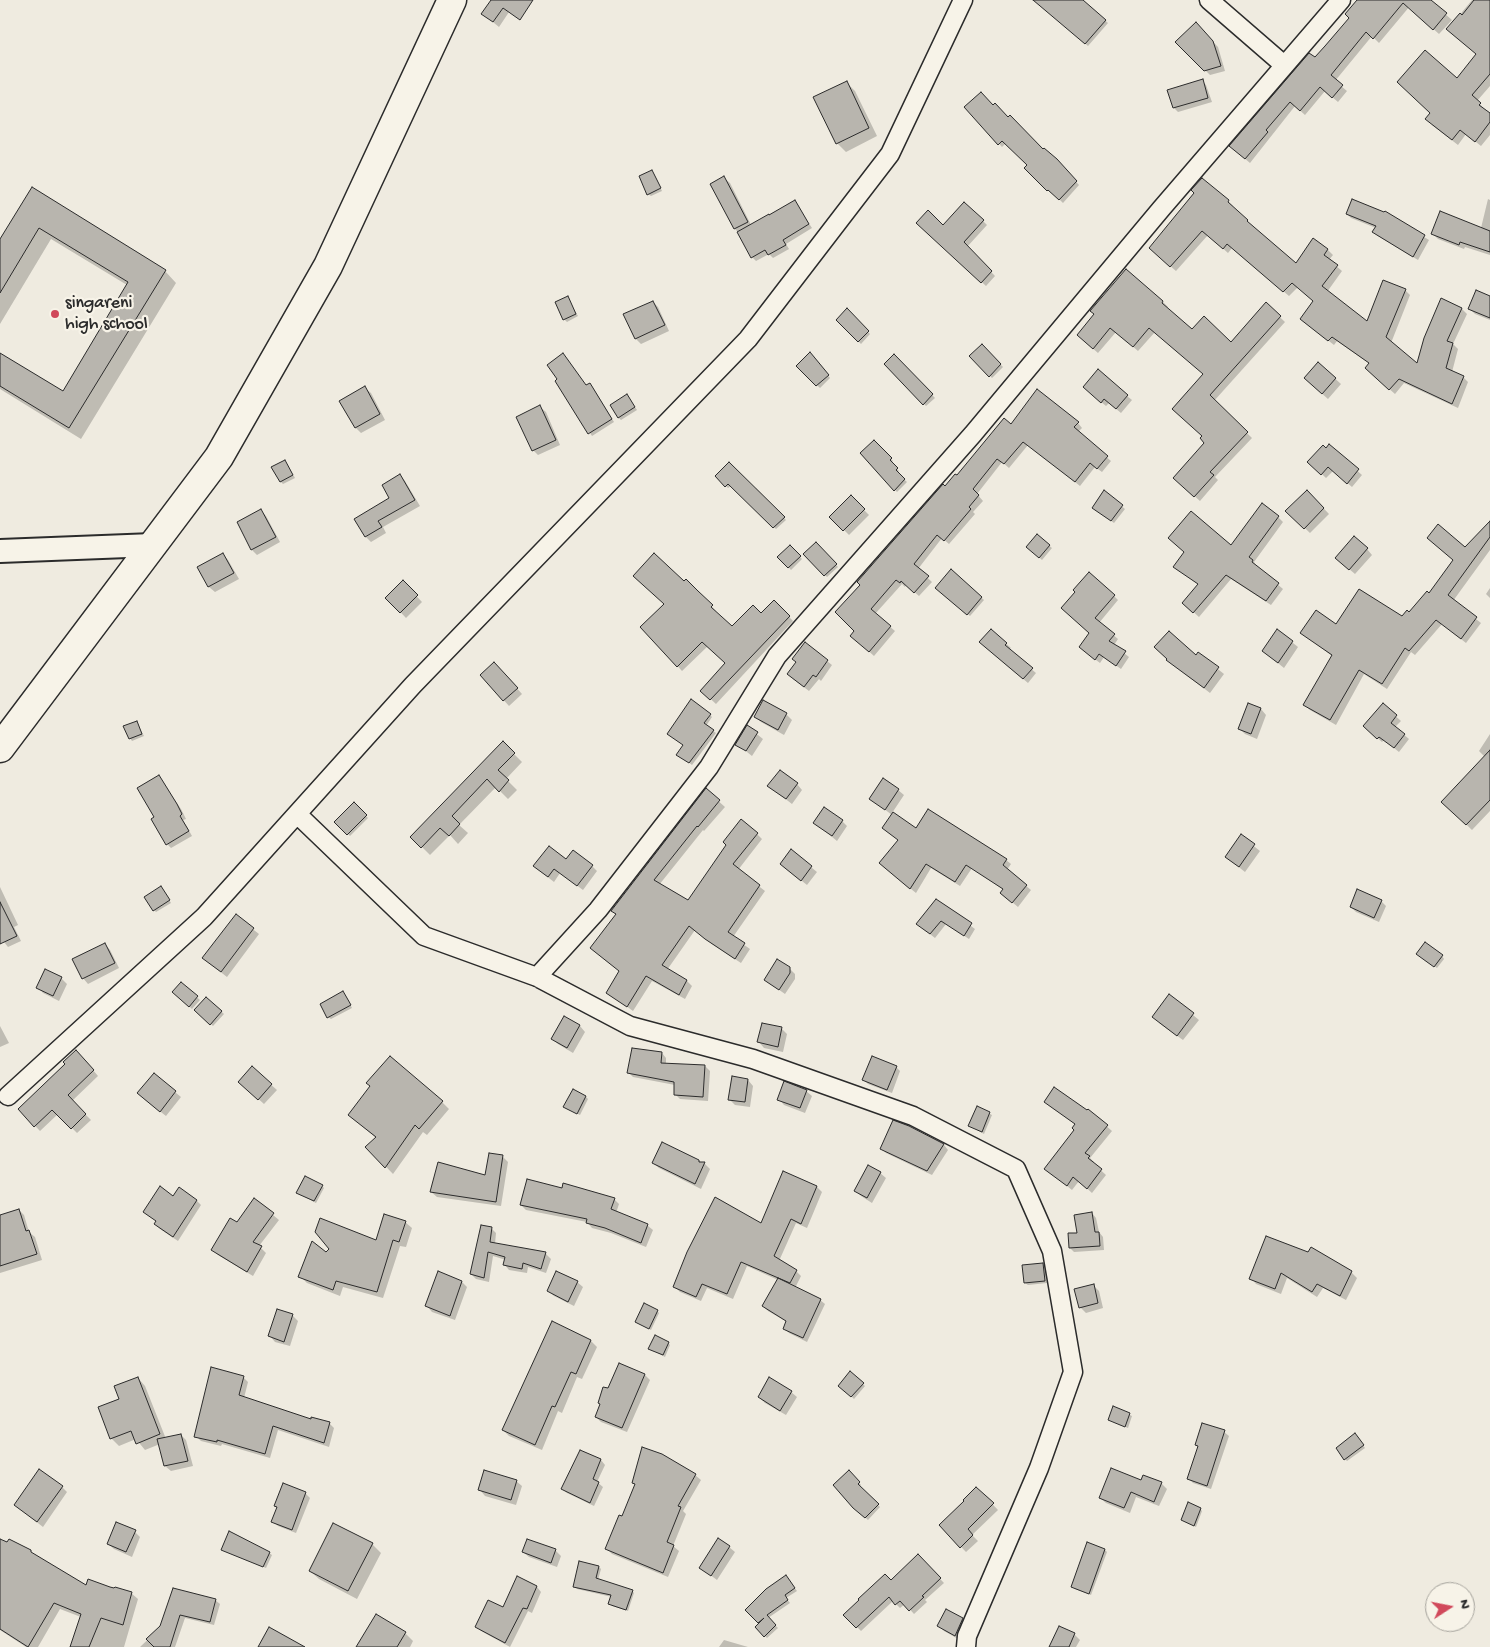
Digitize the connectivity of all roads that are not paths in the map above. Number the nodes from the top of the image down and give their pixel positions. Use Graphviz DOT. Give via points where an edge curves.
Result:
graph roads {
  1 [pos="452,0"];
  2 [pos="964,0"];
  3 [pos="1210,0"];
  4 [pos="1342,0"];
  5 [pos="1284,65"];
  6 [pos="153,545"];
  7 [pos="0,551"];
  8 [pos="0,748"];
  9 [pos="297,814"];
  10 [pos="537,977"];
  11 [pos="8,1096"];
  12 [pos="966,1647"];
  1 -- 6 [label="highway" via="328,266 219,457"];
  2 -- 9 [label="street" via="890,154 748,339 413,685"];
  3 -- 5 [label="street"];
  4 -- 5 [label="street"];
  5 -- 10 [label="street" via="973,434 777,656 709,767 598,910"];
  6 -- 7 [label="street"];
  6 -- 8 [label="highway"];
  9 -- 10 [label="street" via="424,936"];
  9 -- 11 [label="street" via="204,917"];
  10 -- 12 [label="street" via="630,1026 754,1060 913,1116 1016,1169 1052,1251 1074,1372 1039,1468"];
}
